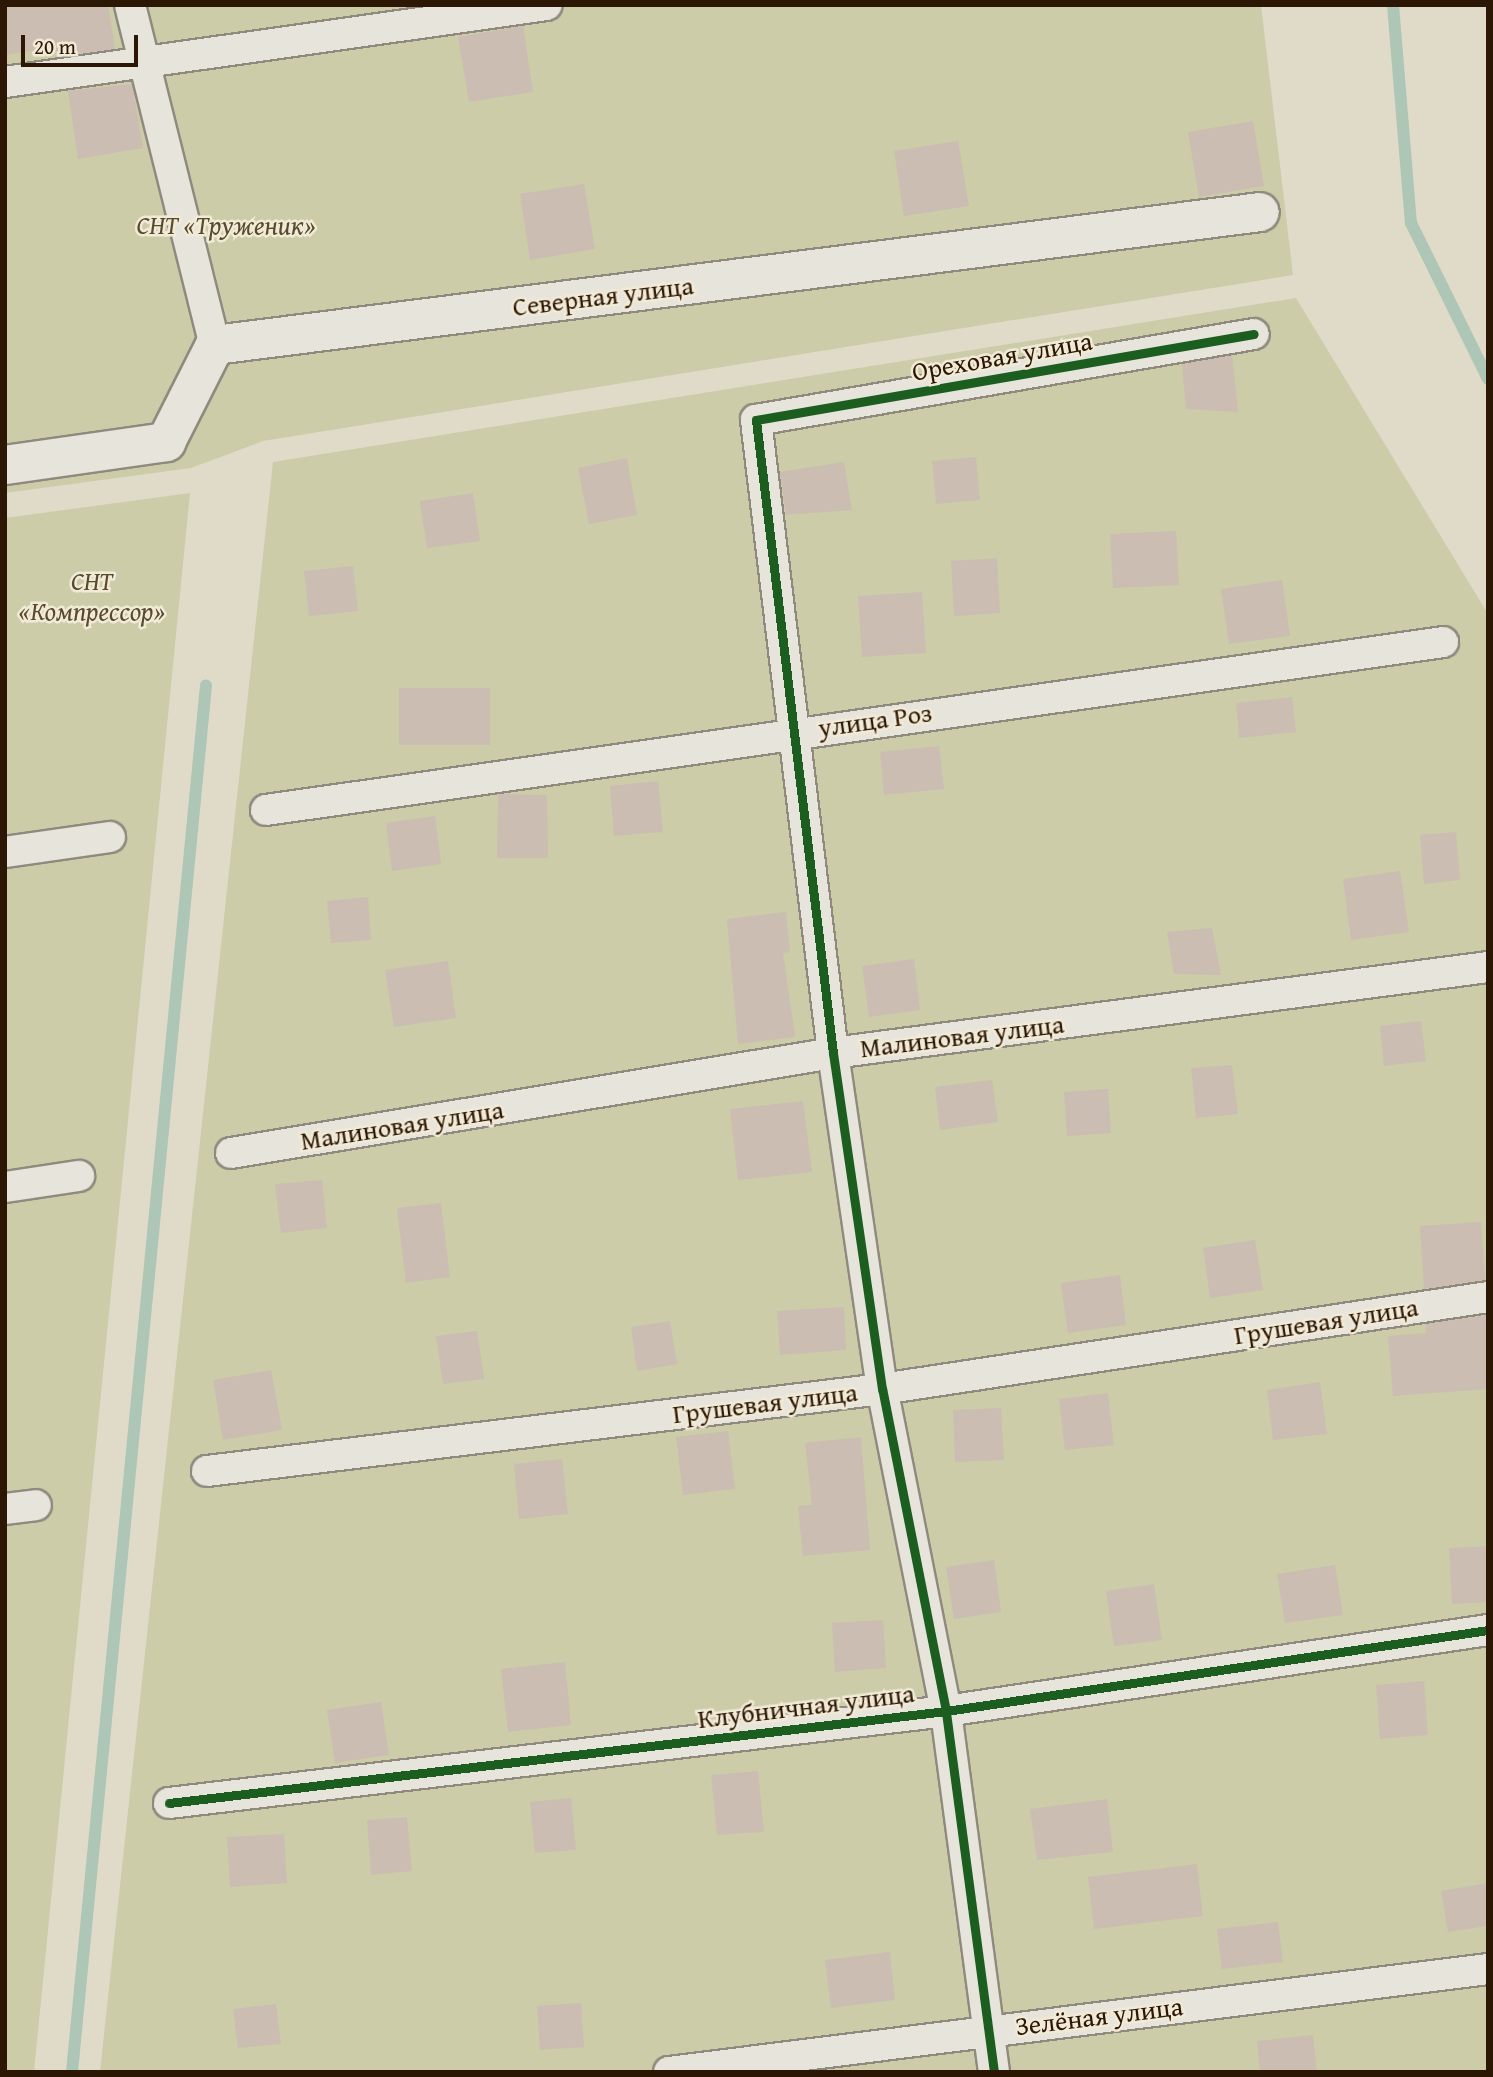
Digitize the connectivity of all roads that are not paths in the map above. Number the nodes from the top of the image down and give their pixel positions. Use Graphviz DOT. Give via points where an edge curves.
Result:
graph roads {
  1 [pos="130,5"];
  2 [pos="547,5"];
  3 [pos="141,64"];
  4 [pos="5,82"];
  5 [pos="1260,212"];
  6 [pos="1254,334"];
  7 [pos="215,345"];
  8 [pos="5,465"];
  9 [pos="1443,642"];
  10 [pos="792,732"];
  11 [pos="265,810"];
  12 [pos="110,837"];
  13 [pos="5,852"];
  14 [pos="1488,967"];
  15 [pos="834,1053"];
  16 [pos="231,1153"];
  17 [pos="79,1176"];
  18 [pos="5,1187"];
  19 [pos="1488,1297"];
  20 [pos="882,1389"];
  21 [pos="207,1472"];
  22 [pos="36,1504"];
  23 [pos="5,1509"];
  24 [pos="1488,1630"];
  25 [pos="946,1711"];
  26 [pos="169,1803"];
  27 [pos="1488,1969"];
  28 [pos="989,2030"];
  29 [pos="669,2072"];
  30 [pos="994,2072"];
  1 -- 3 [label="street"];
  2 -- 3 [label="street"];
  3 -- 4 [label="street"];
  3 -- 7 [label="street"];
  5 -- 7 [label="street, Северная улица"];
  6 -- 10 [label="street, Ореховая улица" via="756,420"];
  7 -- 8 [label="street" via="166,442"];
  9 -- 10 [label="street, улица Роз"];
  10 -- 11 [label="street, улица Роз"];
  10 -- 15 [label="street"];
  12 -- 13 [label="street"];
  14 -- 15 [label="street, Малиновая улица"];
  15 -- 16 [label="street, Малиновая улица"];
  15 -- 20 [label="street"];
  17 -- 18 [label="street"];
  19 -- 20 [label="street, Грушевая улица"];
  20 -- 21 [label="street, Грушевая улица"];
  20 -- 25 [label="street"];
  22 -- 23 [label="street"];
  24 -- 25 [label="street, Клубничная улица"];
  25 -- 26 [label="street, Клубничная улица"];
  25 -- 28 [label="street"];
  27 -- 28 [label="street, Зелёная улица"];
  28 -- 29 [label="street, Зелёная улица"];
  28 -- 30 [label="street"];
}
